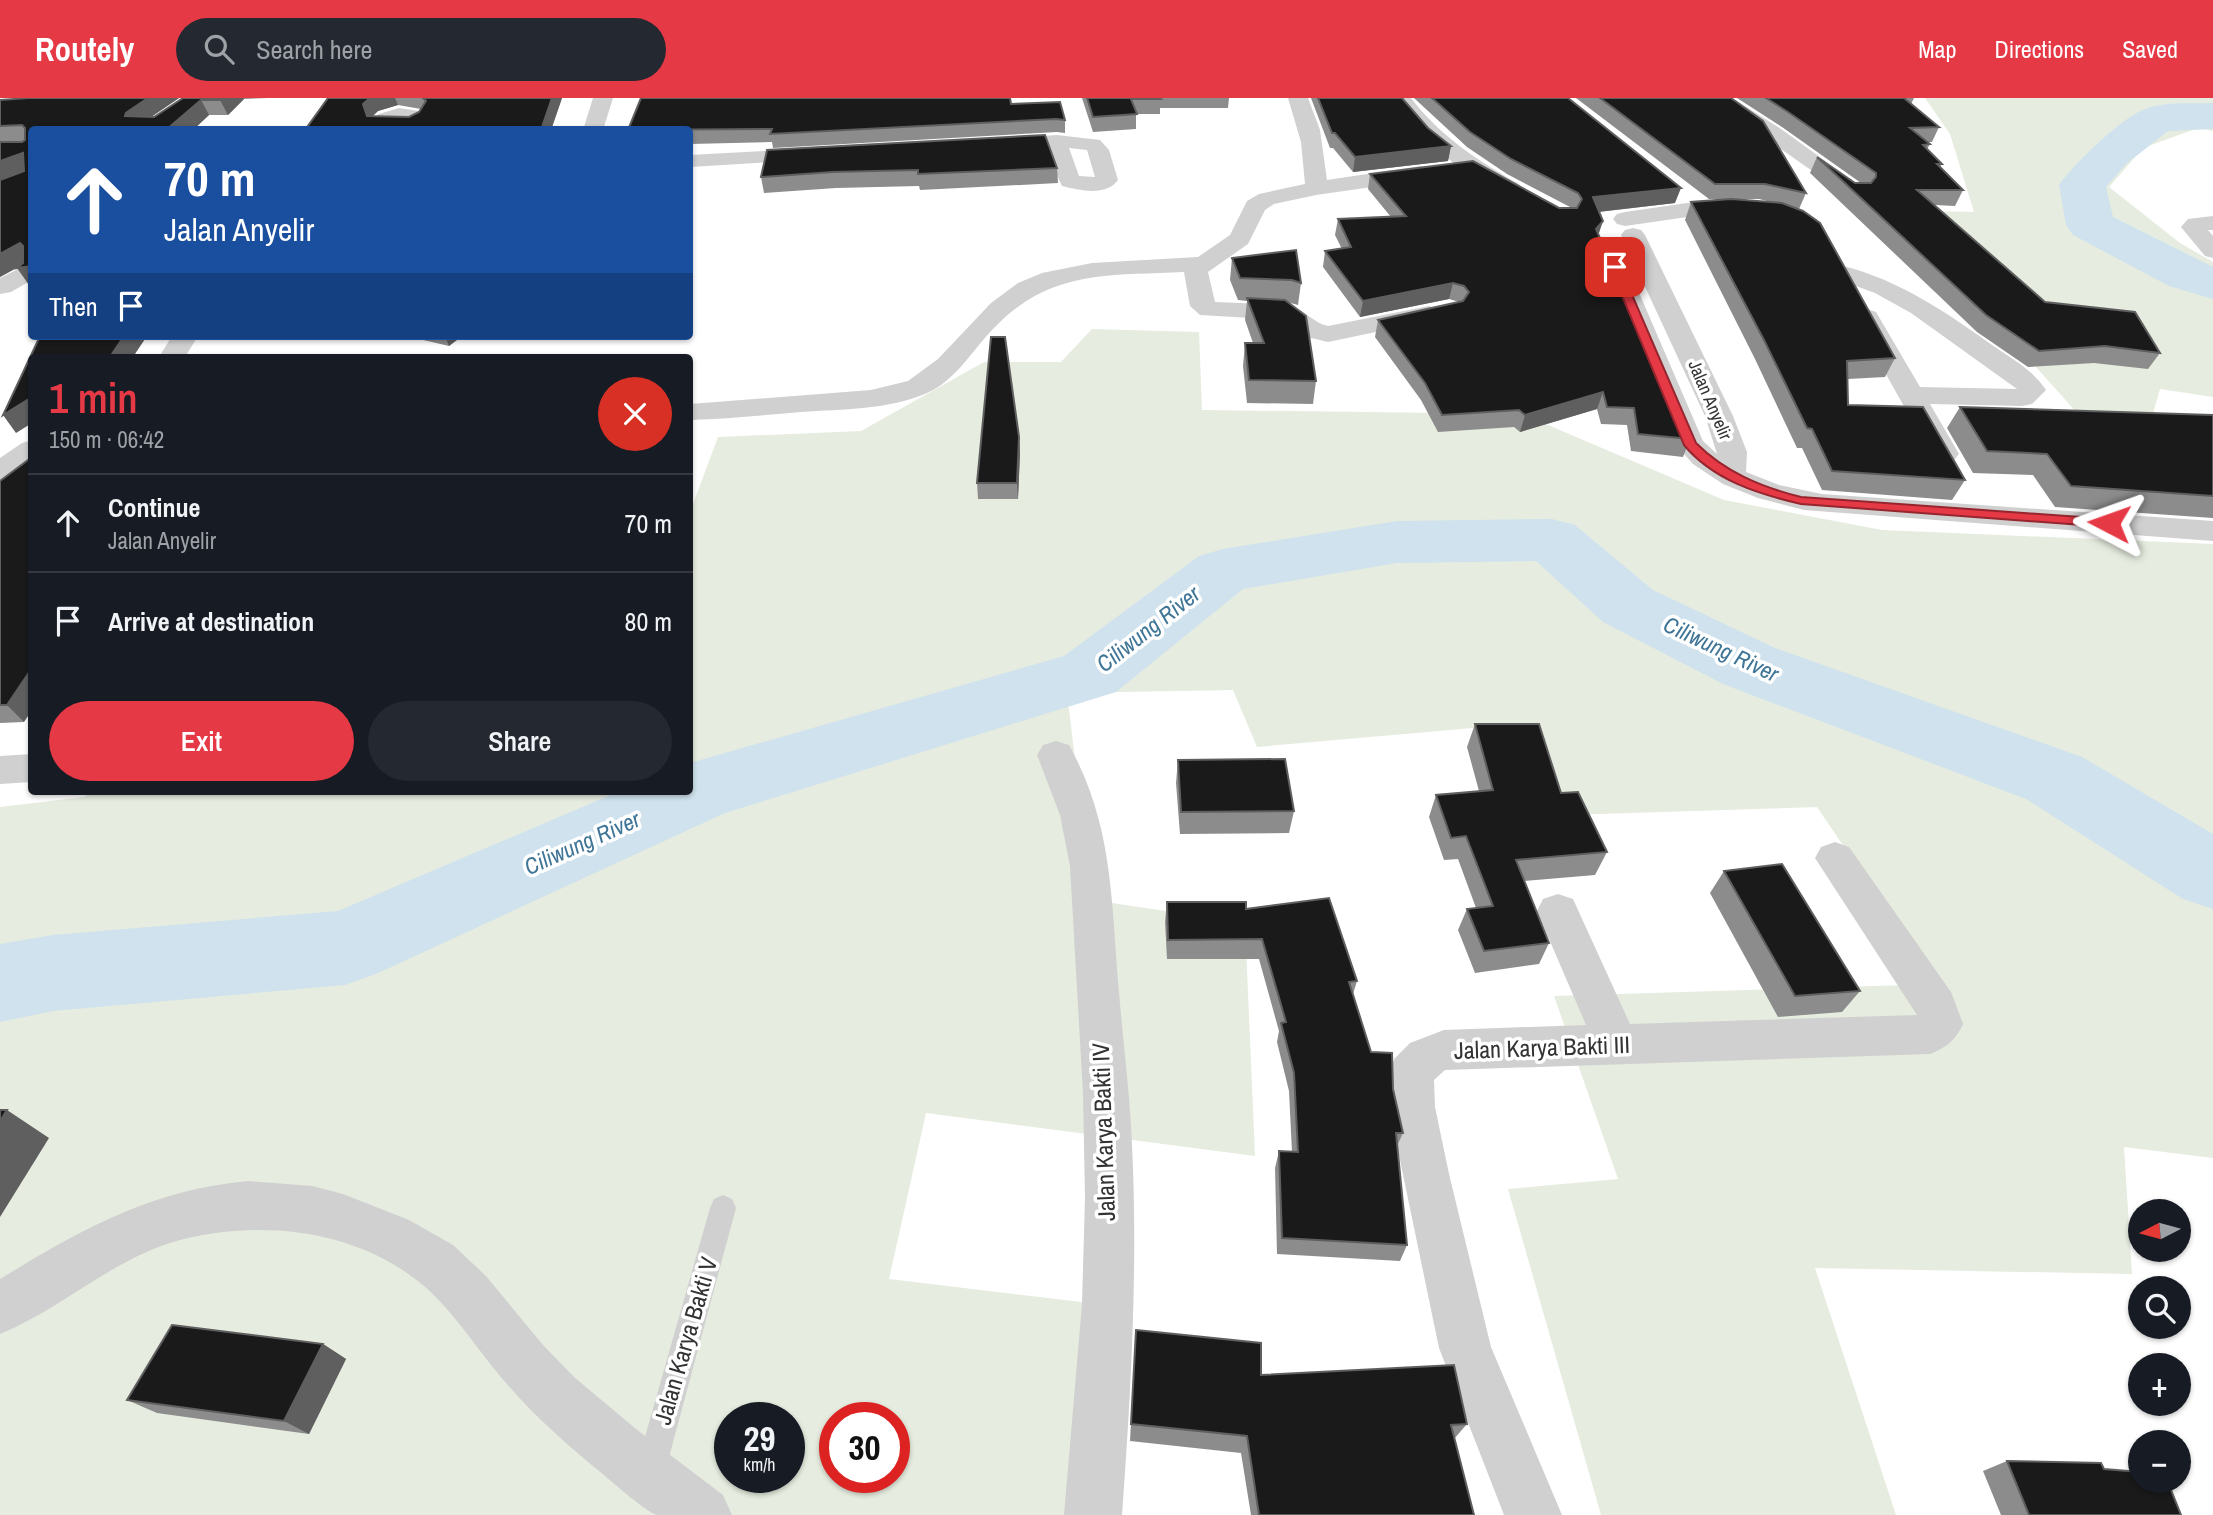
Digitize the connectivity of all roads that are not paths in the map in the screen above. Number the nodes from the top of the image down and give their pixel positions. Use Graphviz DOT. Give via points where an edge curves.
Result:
graph roads {
  1 [pos="603,98"];
  2 [pos="1298,98"];
  3 [pos="1401,98"];
  4 [pos="1717,98"];
  5 [pos="625,99"];
  6 [pos="594,126"];
  7 [pos="1057,141"];
  8 [pos="976,146"];
  9 [pos="839,153"];
  10 [pos="693,161"];
  11 [pos="1471,167"];
  12 [pos="1316,188"];
  13 [pos="1856,191"];
  14 [pos="1681,193"];
  15 [pos="1531,199"];
  16 [pos="1701,208"];
  17 [pos="1760,210"];
  18 [pos="1621,222"];
  19 [pos="2213,223"];
  20 [pos="1831,249"];
  21 [pos="2213,251"];
  22 [pos="1202,264"];
  23 [pos="28,271"];
  24 [pos="1843,273"];
  25 [pos="1,287"];
  26 [pos="28,295"];
  27 [pos="1450,310"];
  28 [pos="1911,395"];
  29 [pos="693,412"];
  30 [pos="28,452"];
  31 [pos="0,471"];
  32 [pos="1731,476"];
  33 [pos="1967,494"];
  34 [pos="2213,531"];
  35 [pos="1056,755"];
  36 [pos="1835,858"];
  37 [pos="1558,911"];
  38 [pos="1617,1045"];
  39 [pos="723,1208"];
  40 [pos="0,1308"];
  41 [pos="649,1474"];
  42 [pos="703,1515"];
  43 [pos="1093,1515"];
  44 [pos="1532,1515"];
  1 -- 5 [label="street"];
  1 -- 6 [label="street"];
  2 -- 12 [label="street" via="1311,140"];
  3 -- 11 [label="street" via="1445,148"];
  4 -- 13 [label="street"];
  7 -- 8 [label="street"];
  9 -- 10 [label="street"];
  11 -- 12 [label="street"];
  11 -- 15 [label="street"];
  12 -- 22 [label="street" via="1261,202 1240,239"];
  14 -- 16 [label="street"];
  16 -- 17 [label="street"];
  16 -- 18 [label="street"];
  18 -- 32 [label="street, Jalan Anyelir" via="1666,298 1724,427 1732,452"];
  18 -- 32 [label="street, Jalan Anyelir" via="1619,243 1594,242 1690,445"];
  19 -- 21 [label="street" via="2193,227"];
  20 -- 24 [label="street"];
  22 -- 27 [label="street" via="1195,277 1203,306 1222,312 1289,313 1318,334"];
  22 -- 29 [label="street" via="1076,274 1031,285 996,311 943,369 916,388 862,398"];
  23 -- 25 [label="street"];
  24 -- 28 [label="street"];
  24 -- 28 [label="street" via="1905,297 2032,390 2022,398"];
  25 -- 26 [label="street"];
  28 -- 33 [label="street"];
  30 -- 31 [label="street"];
  32 -- 33 [label="street" via="1768,493 1801,501"];
  33 -- 34 [label="street"];
  35 -- 43 [label="street, Jalan Karya Bakti IV" via="1083,826 1106,1093 1106,1338"];
  36 -- 38 [label="street, Jalan Karya Bakti III" via="1936,1005 1941,1024 1930,1034"];
  37 -- 38 [label="street"];
  38 -- 44 [label="street, Jalan Karya Bakti III" via="1444,1050 1426,1057 1411,1073 1412,1107 1425,1174 1465,1348"];
  39 -- 41 [label="lane, Jalan Karya Bakti V"];
  40 -- 41 [label="street" via="123,1236 196,1212 237,1205 296,1205 346,1217 442,1268 535,1376 594,1433"];
  41 -- 42 [label="street"];
}
